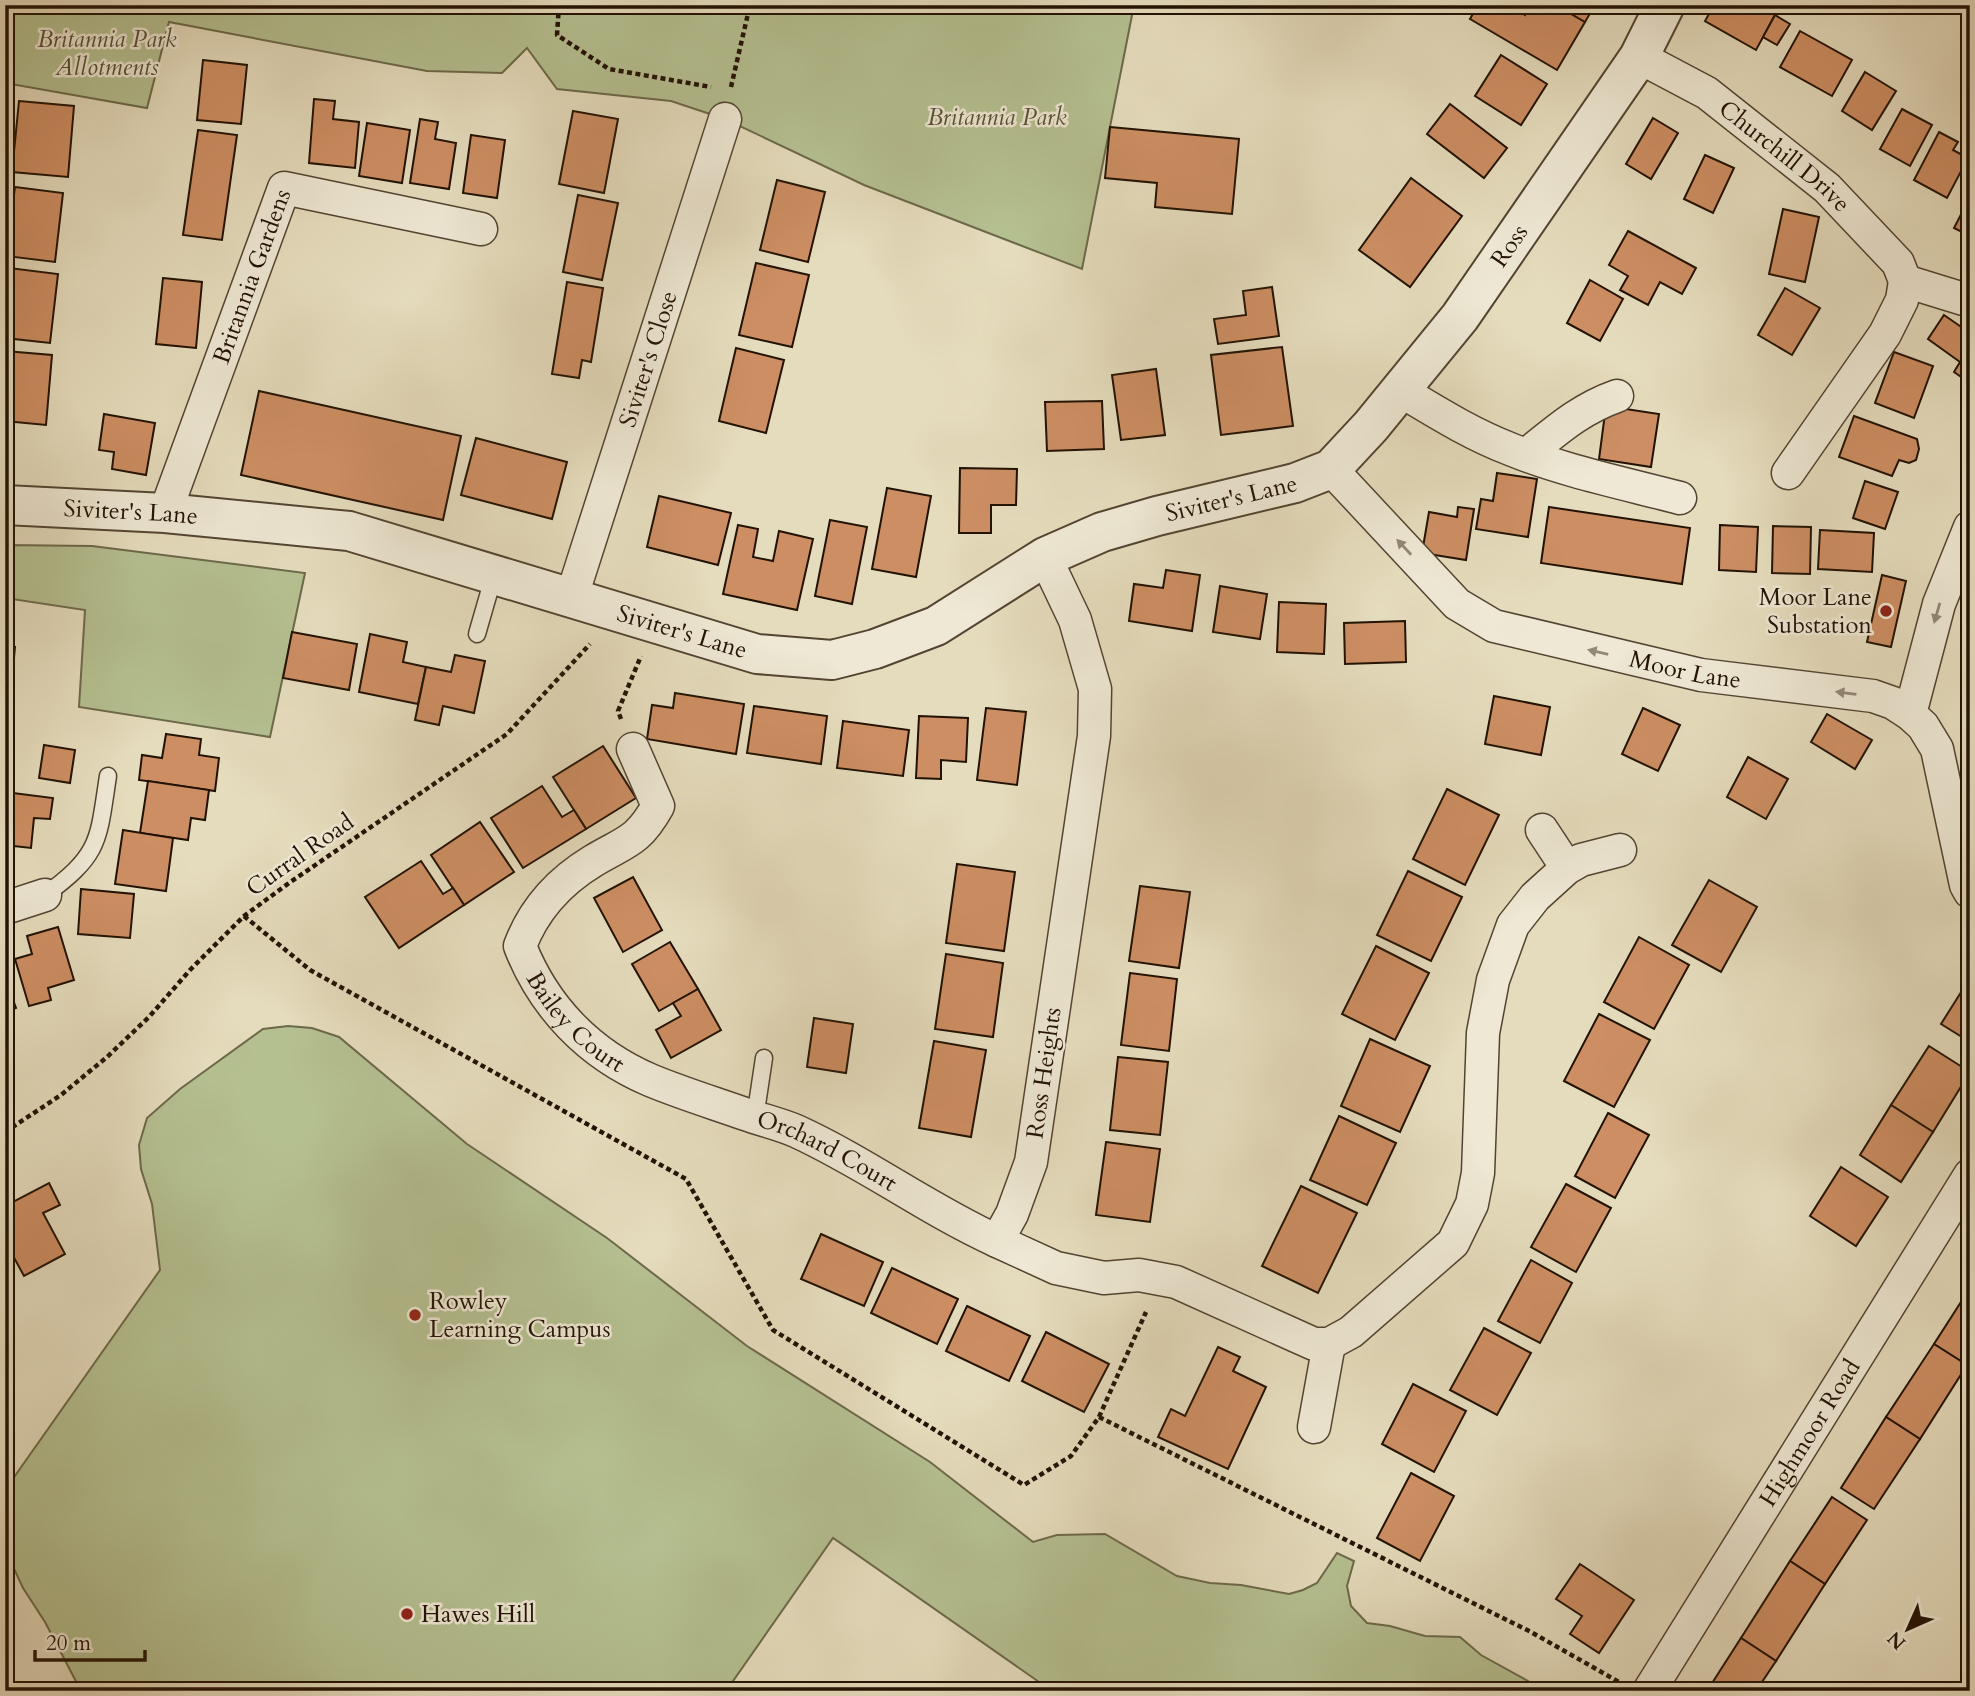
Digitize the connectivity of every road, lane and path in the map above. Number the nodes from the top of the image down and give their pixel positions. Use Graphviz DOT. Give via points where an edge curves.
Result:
graph roads {
  1 [pos="559,5"];
  2 [pos="750,5"];
  3 [pos="824,5"];
  4 [pos="856,5"];
  5 [pos="1665,5"];
  6 [pos="1639,58"];
  7 [pos="717,88"];
  8 [pos="728,105"];
  9 [pos="481,229"];
  10 [pos="1905,281"];
  11 [pos="1970,301"];
  12 [pos="1401,391"];
  13 [pos="1617,396"];
  14 [pos="1526,455"];
  15 [pos="1331,469"];
  16 [pos="1788,473"];
  17 [pos="1680,498"];
  18 [pos="5,505"];
  19 [pos="165,513"];
  20 [pos="1970,527"];
  21 [pos="1045,557"];
  22 [pos="494,575"];
  23 [pos="571,599"];
  24 [pos="637,618"];
  25 [pos="477,634"];
  26 [pos="1910,713"];
  27 [pos="633,749"];
  28 [pos="107,776"];
  29 [pos="1542,830"];
  30 [pos="1620,850"];
  31 [pos="1567,868"];
  32 [pos="1970,892"];
  33 [pos="45,895"];
  34 [pos="5,908"];
  35 [pos="244,916"];
  36 [pos="764,1058"];
  37 [pos="648,1080"];
  38 [pos="755,1118"];
  39 [pos="5,1132"];
  40 [pos="1970,1175"];
  41 [pos="997,1241"];
  42 [pos="1161,1279"];
  43 [pos="1329,1344"];
  44 [pos="1099,1417"];
  45 [pos="1314,1427"];
  46 [pos="1636,1687"];
  1 -- 7 [label="path" via="557,35 609,69"];
  2 -- 8 [label="path"];
  3 -- 4 [label="path" via="847,11"];
  5 -- 6 [label="street, Ross"];
  6 -- 10 [label="street, Churchill Drive" via="1707,93 1827,188 1898,263"];
  6 -- 12 [label="street, Ross" via="1461,317"];
  8 -- 23 [label="street, Siviter's Close"];
  9 -- 19 [label="street, Britannia Gardens" via="284,188"];
  10 -- 11 [label="street"];
  10 -- 16 [label="street" via="1902,300 1885,334"];
  12 -- 14 [label="street" via="1468,430"];
  12 -- 15 [label="street, Ross"];
  13 -- 14 [label="street" via="1576,415"];
  14 -- 17 [label="street"];
  15 -- 21 [label="street, Siviter's Lane" via="1102,532"];
  26 -- 15 [label="street, Moor Lane, one-way" via="1872,696 1701,675 1494,626 1457,604"];
  18 -- 19 [label="street, Siviter's Lane"];
  19 -- 22 [label="street, Siviter's Lane" via="349,530"];
  20 -- 26 [label="street, one-way" via="1940,604"];
  21 -- 24 [label="street, Siviter's Lane" via="936,626 832,660 757,654"];
  21 -- 41 [label="street, Ross Heights" via="1075,620 1095,689 1094,736 1031,1162"];
  22 -- 23 [label="street, Siviter's Lane"];
  22 -- 25 [label="lane"];
  23 -- 24 [label="street, Siviter's Lane"];
  24 -- 27 [label="path" via="618,711"];
  24 -- 35 [label="path, Curral Road" via="507,734"];
  26 -- 32 [label="street, Moor Lane" via="1937,749"];
  27 -- 37 [label="street, Bailey Court" via="658,806 633,840 592,861 559,886 543,904 520,946 539,985 582,1038"];
  28 -- 33 [label="lane" via="99,834 88,858"];
  29 -- 31 [label="street"];
  30 -- 31 [label="street"];
  31 -- 43 [label="street" via="1513,925 1493,980 1483,1033 1478,1173 1464,1223 1435,1261 1351,1332"];
  33 -- 34 [label="street"];
  35 -- 39 [label="path, Curral Road" via="107,1057 61,1096"];
  35 -- 44 [label="path" via="310,970 686,1180 773,1330 1024,1485 1070,1456"];
  36 -- 38 [label="lane"];
  37 -- 38 [label="street, Orchard Court"];
  38 -- 41 [label="street, Orchard Court" via="793,1130 839,1153"];
  40 -- 46 [label="street, Highmoor Road"];
  41 -- 42 [label="street" via="1056,1268 1104,1278 1139,1275"];
  42 -- 43 [label="street" via="1314,1345"];
  42 -- 44 [label="path"];
  43 -- 45 [label="street"];
  44 -- 46 [label="path"];
}
